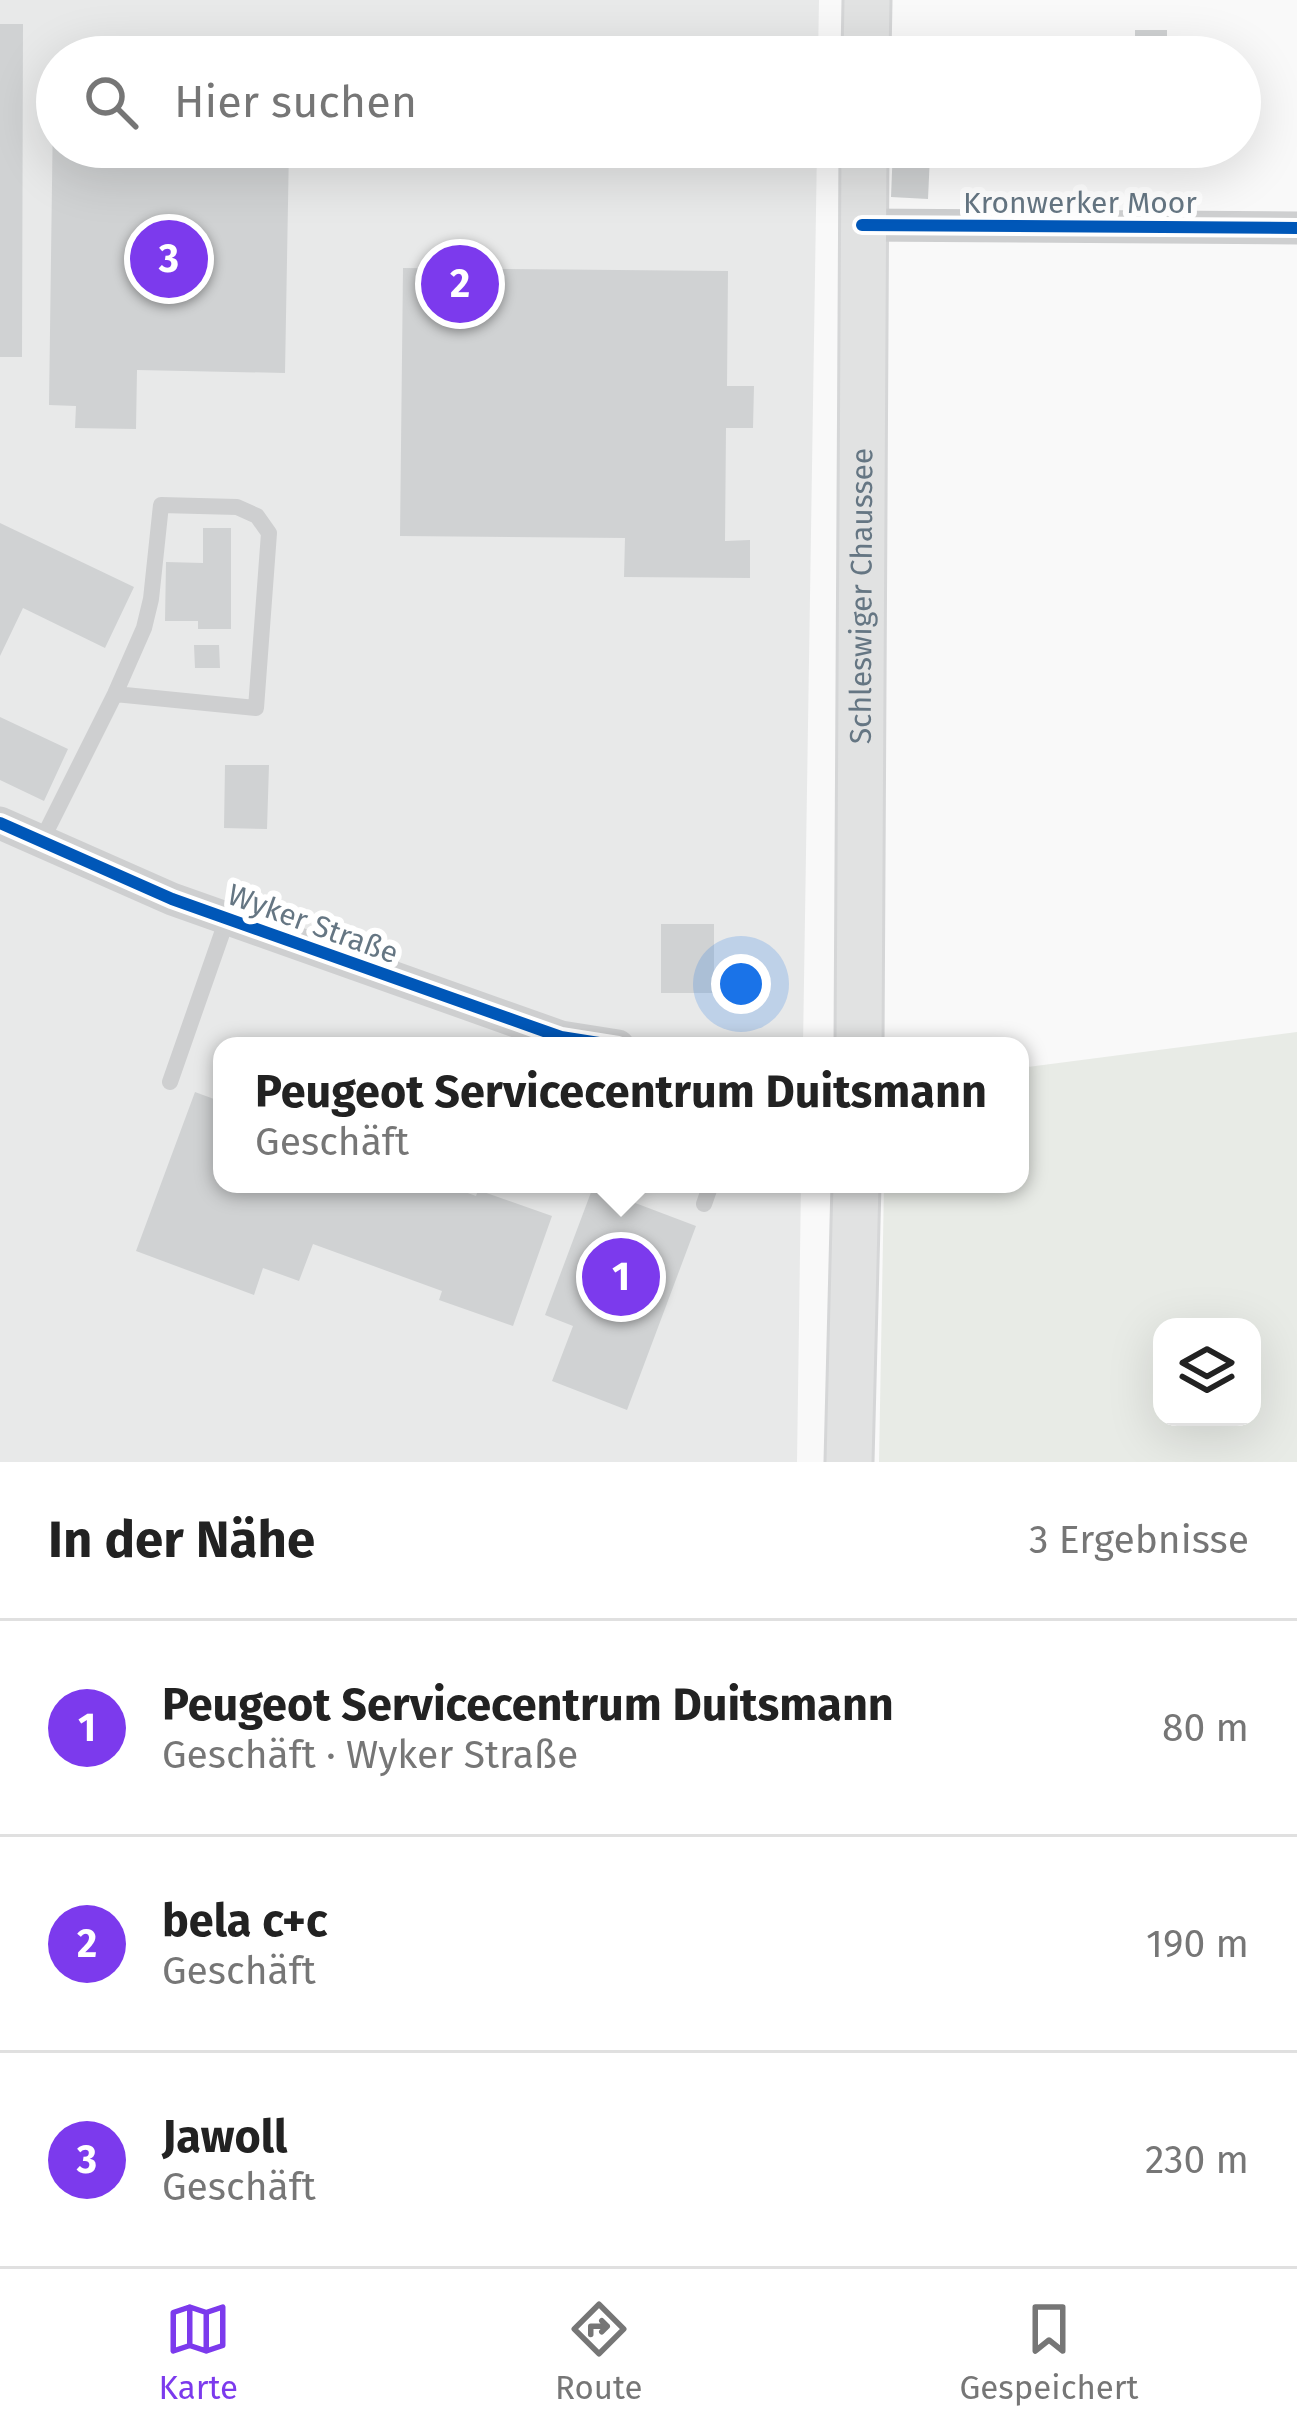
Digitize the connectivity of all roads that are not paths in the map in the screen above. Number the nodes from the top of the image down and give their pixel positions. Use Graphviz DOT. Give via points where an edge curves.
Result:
graph roads {
  1 [pos="867,0"];
  2 [pos="866,36"];
  3 [pos="863,168"];
  4 [pos="862,225"];
  5 [pos="1297,228"];
  6 [pos="115,694"];
  7 [pos="0,824"];
  8 [pos="41,842"];
  9 [pos="227,919"];
  10 [pos="528,1037"];
  11 [pos="561,1037"];
  12 [pos="859,1037"];
  13 [pos="170,1082"];
  14 [pos="708,1193"];
  15 [pos="856,1193"];
  16 [pos="704,1204"];
  17 [pos="849,1462"];
  1 -- 2 [label="main road"];
  3 -- 4 [label="main road, Schleswiger Chaussee"];
  4 -- 5 [label="street, Kronwerker Moor"];
  4 -- 12 [label="main road, Schleswiger Chaussee"];
  6 -- 6 [label="lane" via="152,598 160,505 237,507 257,516 269,533 256,708"];
  6 -- 8 [label="lane"];
  7 -- 8 [label="street, Wyker Straße"];
  8 -- 9 [label="street, Wyker Straße"];
  9 -- 10 [label="street, Wyker Straße"];
  9 -- 13 [label="lane"];
  10 -- 11 [label="street, Wyker Straße"];
  14 -- 16 [label="lane"];
  15 -- 17 [label="main road"];
}
